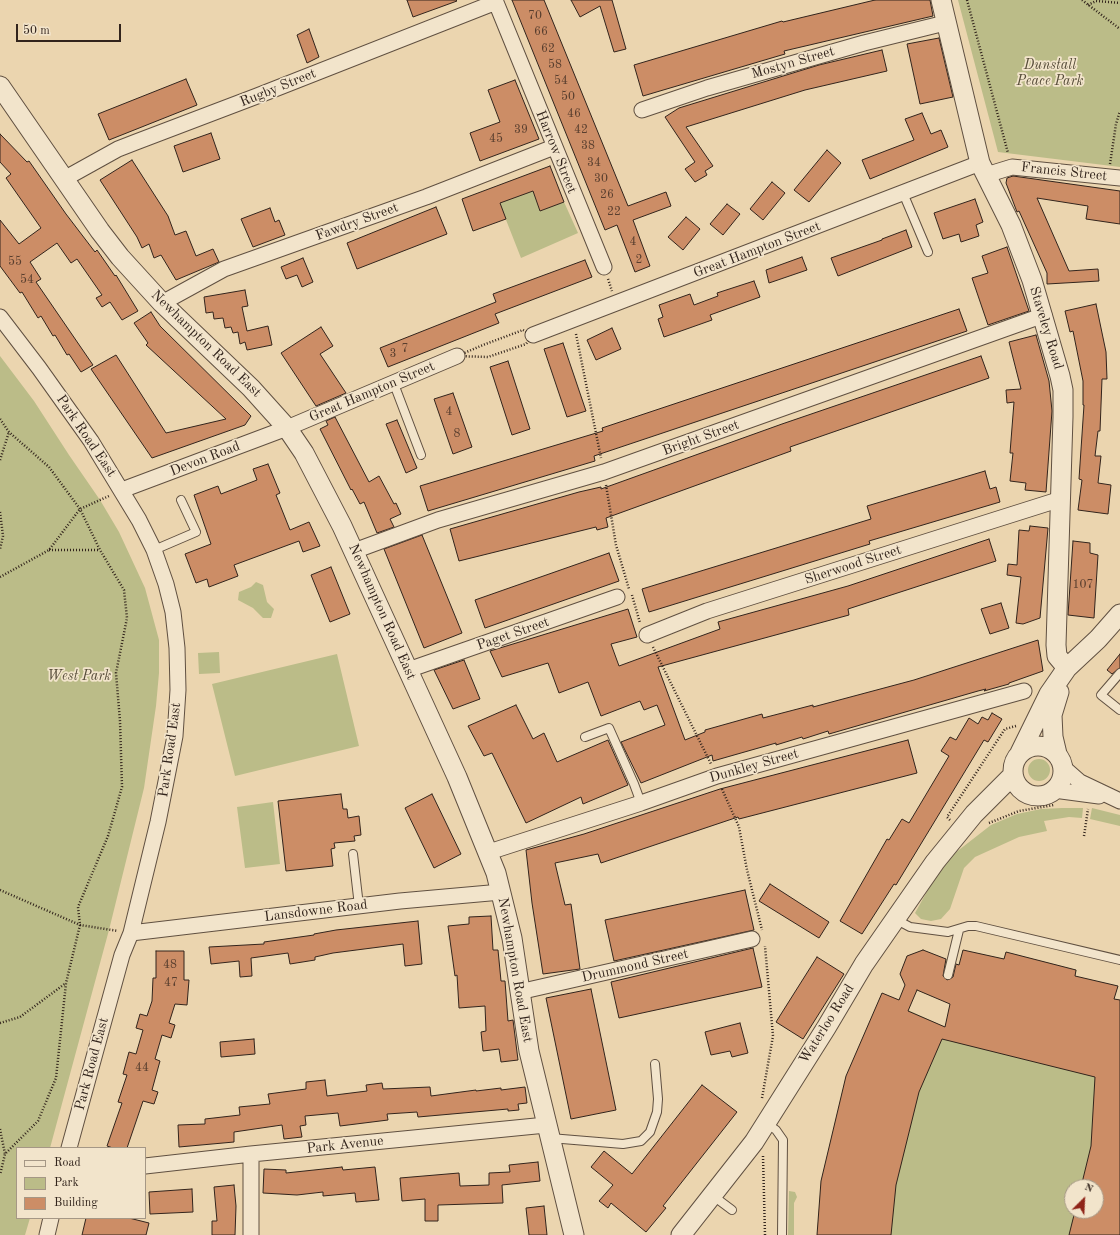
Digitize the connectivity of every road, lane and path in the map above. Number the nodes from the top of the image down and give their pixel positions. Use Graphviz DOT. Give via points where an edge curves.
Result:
graph roads {
  1 [pos="941,0"];
  2 [pos="967,0"];
  3 [pos="1082,0"];
  4 [pos="495,1"];
  5 [pos="1120,3"];
  6 [pos="1088,5"];
  7 [pos="945,23"];
  8 [pos="1120,29"];
  9 [pos="0,86"];
  10 [pos="642,110"];
  11 [pos="1120,111"];
  12 [pos="554,147"];
  13 [pos="1012,167"];
  14 [pos="983,169"];
  15 [pos="1114,177"];
  16 [pos="64,179"];
  17 [pos="903,193"];
  18 [pos="928,252"];
  19 [pos="604,267"];
  20 [pos="162,303"];
  21 [pos="617,304"];
  22 [pos="1044,315"];
  23 [pos="0,317"];
  24 [pos="533,335"];
  25 [pos="457,356"];
  26 [pos="394,384"];
  27 [pos="0,419"];
  28 [pos="287,428"];
  29 [pos="9,432"];
  30 [pos="420,455"];
  31 [pos="0,460"];
  32 [pos="122,490"];
  33 [pos="1061,499"];
  34 [pos="181,500"];
  35 [pos="80,509"];
  36 [pos="0,512"];
  37 [pos="0,549"];
  38 [pos="49,550"];
  39 [pos="100,550"];
  40 [pos="154,550"];
  41 [pos="354,551"];
  42 [pos="0,577"];
  43 [pos="617,597"];
  44 [pos="1120,614"];
  45 [pos="647,635"];
  46 [pos="1067,668"];
  47 [pos="408,670"];
  48 [pos="1120,673"];
  49 [pos="1024,691"];
  50 [pos="1120,710"];
  51 [pos="585,736"];
  52 [pos="1020,753"];
  53 [pos="1060,760"];
  54 [pos="1018,783"];
  55 [pos="1054,790"];
  56 [pos="1117,799"];
  57 [pos="641,803"];
  58 [pos="1089,805"];
  59 [pos="1084,836"];
  60 [pos="489,852"];
  61 [pos="353,854"];
  62 [pos="0,890"];
  63 [pos="501,892"];
  64 [pos="360,906"];
  65 [pos="895,919"];
  66 [pos="80,925"];
  67 [pos="959,930"];
  68 [pos="131,933"];
  69 [pos="752,939"];
  70 [pos="1120,960"];
  71 [pos="948,975"];
  72 [pos="66,983"];
  73 [pos="519,992"];
  74 [pos="0,1023"];
  75 [pos="655,1064"];
  76 [pos="766,1122"];
  77 [pos="0,1129"];
  78 [pos="547,1132"];
  79 [pos="69,1147"];
  80 [pos="5,1154"];
  81 [pos="251,1154"];
  82 [pos="146,1166"];
  83 [pos="0,1175"];
  84 [pos="711,1195"];
  85 [pos="732,1210"];
  86 [pos="51,1219"];
  87 [pos="47,1235"];
  88 [pos="251,1235"];
  89 [pos="574,1235"];
  90 [pos="681,1235"];
  91 [pos="782,1235"];
  1 -- 7 [label="street, Staveley Road"];
  2 -- 13 [label="path"];
  3 -- 6 [label="path"];
  4 -- 12 [label="street, Harrow Street"];
  4 -- 16 [label="street, Rugby Street" via="118,149"];
  5 -- 6 [label="path" via="1096,1"];
  6 -- 8 [label="path"];
  7 -- 10 [label="street, Mostyn Street" via="864,42"];
  7 -- 14 [label="street, Staveley Road"];
  9 -- 16 [label="street, Newhampton Road East"];
  11 -- 15 [label="path" via="1116,124"];
  12 -- 19 [label="street, Harrow Street"];
  12 -- 20 [label="street, Fawdry Street" via="426,197 224,269"];
  13 -- 14 [label="street, Francis Street"];
  13 -- 15 [label="street, Francis Street"];
  14 -- 17 [label="street, Great Hampton Street"];
  14 -- 22 [label="street, Staveley Road" via="1011,225"];
  16 -- 20 [label="street, Newhampton Road East" via="120,257"];
  17 -- 18 [label="lane"];
  17 -- 21 [label="street, Great Hampton Street"];
  19 -- 21 [label="path"];
  20 -- 28 [label="street, Newhampton Road East" via="252,388"];
  21 -- 24 [label="street, Great Hampton Street"];
  22 -- 33 [label="street, Staveley Road" via="1063,390"];
  22 -- 41 [label="street, Bright Street" via="604,472 438,520"];
  23 -- 32 [label="street, Park Road East" via="77,420"];
  24 -- 25 [label="path" via="523,330"];
  24 -- 25 [label="path" via="526,344 488,357"];
  25 -- 26 [label="street, Great Hampton Street"];
  26 -- 28 [label="street, Great Hampton Street"];
  26 -- 30 [label="lane"];
  27 -- 29 [label="path"];
  28 -- 32 [label="street, Devon Road"];
  28 -- 41 [label="street, Newhampton Road East" via="311,466"];
  29 -- 31 [label="path"];
  29 -- 35 [label="path" via="49,467"];
  32 -- 35 [label="path"];
  32 -- 40 [label="street, Park Road East"];
  33 -- 45 [label="street, Sherwood Street" via="707,611"];
  33 -- 46 [label="street, Staveley Road" via="1056,645 1057,656"];
  34 -- 40 [label="lane" via="196,532"];
  35 -- 38 [label="path"];
  35 -- 39 [label="path"];
  36 -- 37 [label="path" via="3,536"];
  38 -- 39 [label="path"];
  38 -- 42 [label="path"];
  39 -- 66 [label="path" via="124,590 126,618 116,673 122,788 108,836 78,907"];
  40 -- 68 [label="street, Park Road East" via="173,612 178,690 175,736 167,779"];
  41 -- 47 [label="street, Newhampton Road East"];
  43 -- 47 [label="street, Paget Street"];
  44 -- 46 [label="street" via="1098,640"];
  46 -- 52 [label="street" via="1049,694"];
  46 -- 53 [label="street" via="1052,715 1053,737"];
  47 -- 60 [label="street, Newhampton Road East"];
  48 -- 50 [label="lane" via="1101,695"];
  49 -- 57 [label="street, Dunkley Street" via="716,776"];
  51 -- 57 [label="lane" via="609,728"];
  52 -- 53 [label="street" via="1032,746 1045,746"];
  52 -- 54 [label="street" via="1013,767"];
  53 -- 55 [label="street" via="1063,775"];
  53 -- 56 [label="street" via="1080,782"];
  54 -- 55 [label="street" via="1030,795 1039,796"];
  54 -- 65 [label="street, Waterloo Road" via="974,814 935,862"];
  55 -- 56 [label="street"];
  57 -- 60 [label="street, Dunkley Street"];
  58 -- 59 [label="path"];
  60 -- 63 [label="street, Newhampton Road East"];
  61 -- 64 [label="lane"];
  62 -- 66 [label="path"];
  63 -- 64 [label="street, Lansdowne Road"];
  63 -- 73 [label="street, Newhampton Road East" via="512,938"];
  64 -- 68 [label="street, Lansdowne Road"];
  65 -- 67 [label="lane" via="910,927 948,932"];
  65 -- 76 [label="street, Waterloo Road" via="864,964"];
  66 -- 68 [label="path"];
  66 -- 72 [label="path"];
  67 -- 70 [label="lane" via="976,926"];
  67 -- 71 [label="lane"];
  68 -- 79 [label="street, Park Road East" via="122,955"];
  69 -- 73 [label="street, Drummond Street"];
  72 -- 74 [label="path" via="20,1017"];
  72 -- 80 [label="path" via="56,1078 38,1121"];
  73 -- 78 [label="street, Newhampton Road East"];
  75 -- 78 [label="lane" via="657,1112 650,1132 641,1141 623,1144"];
  76 -- 84 [label="street, Waterloo Road" via="746,1152"];
  76 -- 91 [label="lane" via="783,1140"];
  77 -- 80 [label="path"];
  78 -- 81 [label="street, Park Avenue"];
  78 -- 89 [label="street, Newhampton Road East"];
  80 -- 83 [label="path"];
  81 -- 82 [label="street, Park Avenue"];
  81 -- 88 [label="street"];
  84 -- 85 [label="lane"];
  84 -- 90 [label="street, Waterloo Road"];
  86 -- 87 [label="street"];
}
